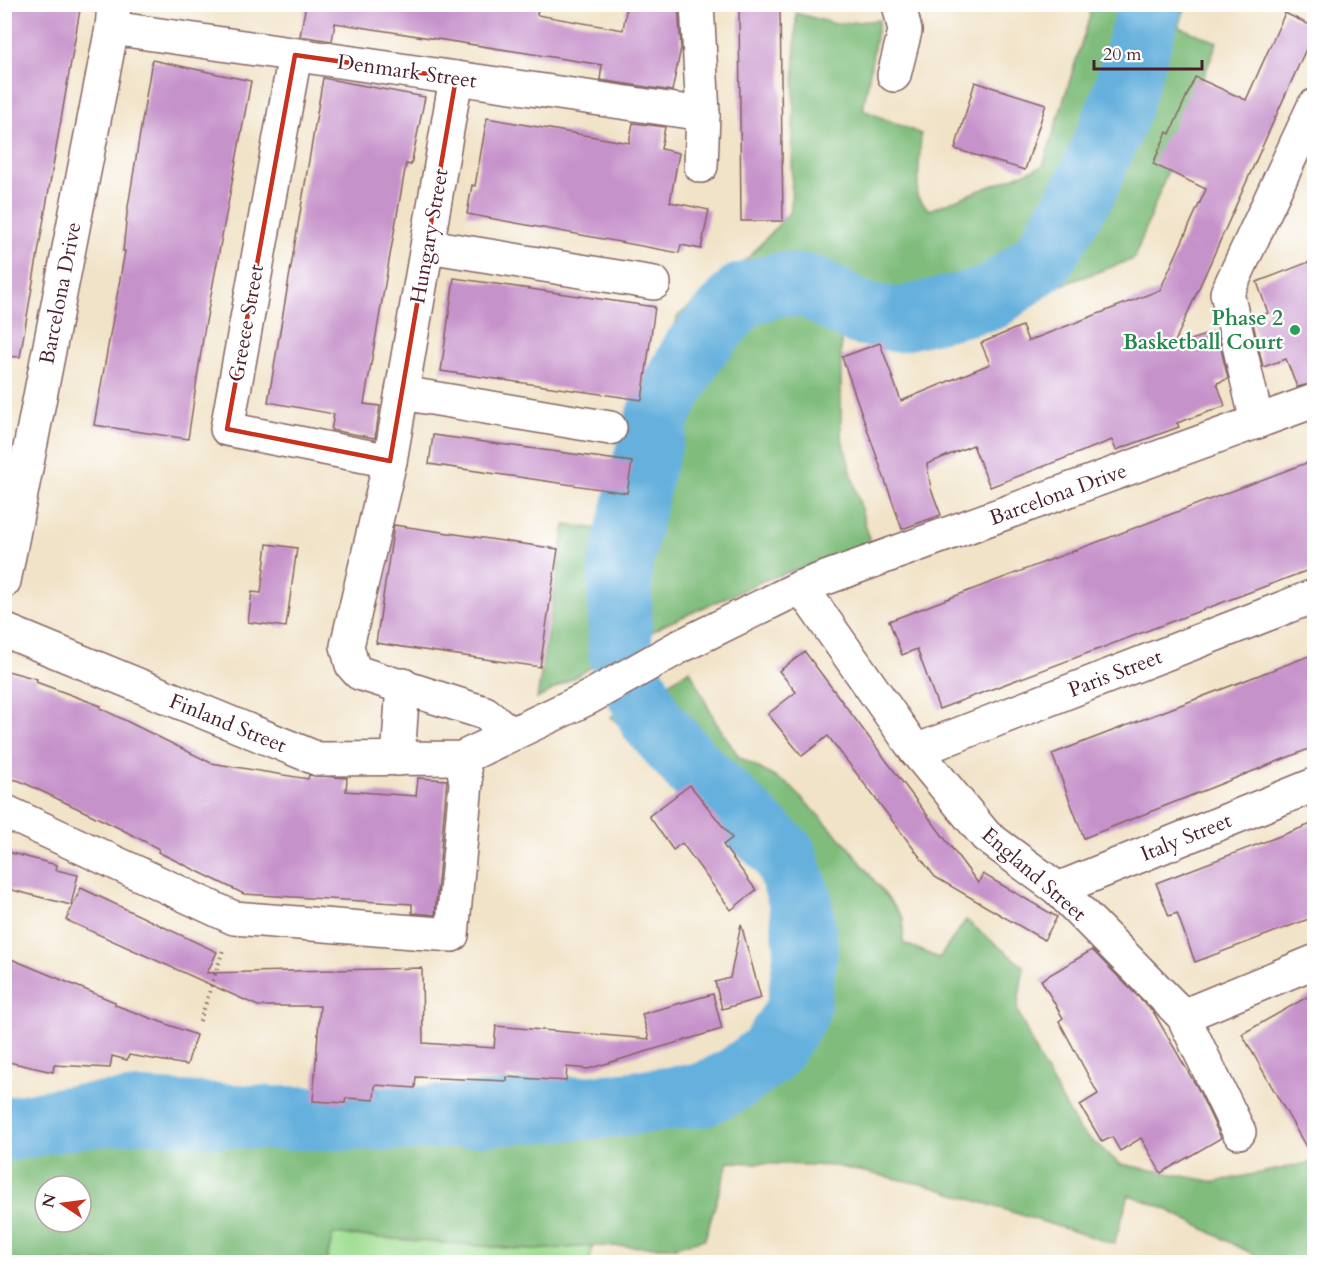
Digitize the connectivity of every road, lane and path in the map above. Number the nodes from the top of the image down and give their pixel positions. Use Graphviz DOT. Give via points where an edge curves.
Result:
graph roads {
  1 [pos="697,4"];
  2 [pos="899,4"];
  3 [pos="113,16"];
  4 [pos="295,55"];
  5 [pos="894,75"];
  6 [pos="456,78"];
  7 [pos="1314,106"];
  8 [pos="703,114"];
  9 [pos="701,166"];
  10 [pos="428,246"];
  11 [pos="654,284"];
  12 [pos="402,393"];
  13 [pos="1314,401"];
  14 [pos="1257,422"];
  15 [pos="610,428"];
  16 [pos="390,461"];
  17 [pos="4,581"];
  18 [pos="801,587"];
  19 [pos="1314,596"];
  20 [pos="4,630"];
  21 [pos="403,686"];
  22 [pos="510,734"];
  23 [pos="916,751"];
  24 [pos="462,758"];
  25 [pos="398,759"];
  26 [pos="1314,785"];
  27 [pos="4,811"];
  28 [pos="1058,889"];
  29 [pos="234,918"];
  30 [pos="1314,962"];
  31 [pos="1183,1016"];
  32 [pos="200,1021"];
  33 [pos="1239,1132"];
  1 -- 8 [label="street"];
  2 -- 5 [label="street" via="905,31"];
  3 -- 4 [label="street, Denmark Street"];
  3 -- 17 [label="street, Barcelona Drive"];
  4 -- 6 [label="street, Denmark Street"];
  4 -- 16 [label="street, Greece Street" via="227,429"];
  6 -- 8 [label="street, Denmark Street"];
  6 -- 10 [label="street, Hungary Street"];
  7 -- 14 [label="street" via="1227,293"];
  8 -- 9 [label="street"];
  10 -- 11 [label="street"];
  10 -- 12 [label="street, Hungary Street"];
  12 -- 15 [label="street"];
  12 -- 16 [label="street, Hungary Street"];
  13 -- 14 [label="street, Barcelona Drive"];
  14 -- 18 [label="street, Barcelona Drive"];
  16 -- 21 [label="street, Hungary Street" via="347,646 352,665 359,673"];
  18 -- 22 [label="street, Barcelona Drive" via="677,648 588,698"];
  18 -- 23 [label="street, England Street"];
  19 -- 23 [label="street, Paris Street"];
  20 -- 25 [label="street, Finland Street" via="318,759"];
  21 -- 22 [label="street, Hungary Street" via="485,713"];
  21 -- 25 [label="street"];
  22 -- 24 [label="street, Barcelona Drive"];
  23 -- 28 [label="street, England Street" via="986,836"];
  24 -- 25 [label="street, Finland Street"];
  24 -- 29 [label="street" via="466,783 452,935"];
  26 -- 28 [label="street, Italy Street"];
  27 -- 29 [label="street"];
  28 -- 31 [label="street, England Street"];
  29 -- 32 [label="path"];
  30 -- 31 [label="street"];
  31 -- 33 [label="street, England Street"];
}
